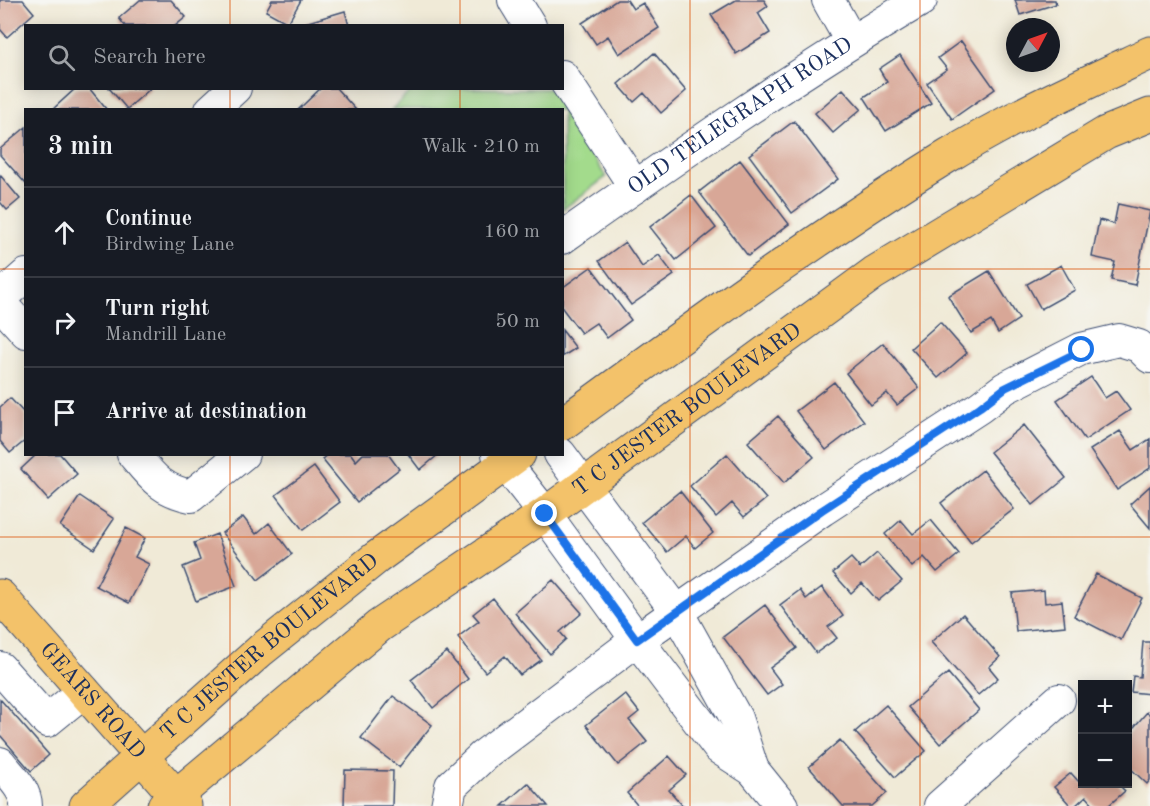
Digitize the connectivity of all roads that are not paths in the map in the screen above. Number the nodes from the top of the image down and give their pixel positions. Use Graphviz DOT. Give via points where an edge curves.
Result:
graph roads {
  1 [pos="514,0"];
  2 [pos="828,0"];
  3 [pos="921,0"];
  4 [pos="529,24"];
  5 [pos="851,41"];
  6 [pos="1150,53"];
  7 [pos="564,79"];
  8 [pos="232,90"];
  9 [pos="213,108"];
  10 [pos="1150,115"];
  11 [pos="635,187"];
  12 [pos="564,237"];
  13 [pos="24,277"];
  14 [pos="0,298"];
  15 [pos="0,303"];
  16 [pos="24,330"];
  17 [pos="1150,357"];
  18 [pos="564,423"];
  19 [pos="135,456"];
  20 [pos="241,456"];
  21 [pos="561,456"];
  22 [pos="507,458"];
  23 [pos="583,486"];
  24 [pos="545,514"];
  25 [pos="3,607"];
  26 [pos="677,612"];
  27 [pos="637,640"];
  28 [pos="0,668"];
  29 [pos="84,691"];
  30 [pos="1059,700"];
  31 [pos="141,757"];
  32 [pos="0,763"];
  33 [pos="753,770"];
  34 [pos="175,802"];
  35 [pos="26,806"];
  36 [pos="86,806"];
  37 [pos="447,806"];
  38 [pos="782,806"];
  39 [pos="940,806"];
  1 -- 4 [label="street"];
  2 -- 5 [label="street"];
  3 -- 5 [label="street, OLD TELEGRAPH ROAD"];
  5 -- 11 [label="street, OLD TELEGRAPH ROAD"];
  6 -- 18 [label="main road" via="1041,105 945,158 841,226"];
  7 -- 11 [label="street"];
  8 -- 9 [label="street"];
  10 -- 23 [label="main road, T C JESTER BOULEVARD" via="1106,133 874,273"];
  11 -- 12 [label="street, OLD TELEGRAPH ROAD"];
  13 -- 14 [label="street"];
  15 -- 16 [label="street"];
  17 -- 26 [label="street" via="1139,346 1119,340 1082,350 1005,388"];
  19 -- 20 [label="street" via="153,478 173,492 191,496"];
  21 -- 23 [label="street"];
  22 -- 24 [label="street"];
  22 -- 31 [label="main road, T C JESTER BOULEVARD" via="261,650"];
  23 -- 24 [label="main road, T C JESTER BOULEVARD"];
  23 -- 26 [label="street"];
  24 -- 27 [label="street"];
  24 -- 34 [label="main road, T C JESTER BOULEVARD" via="379,626"];
  25 -- 29 [label="main road, GEARS ROAD"];
  26 -- 27 [label="street"];
  26 -- 33 [label="street" via="736,718"];
  27 -- 33 [label="street" via="719,748"];
  27 -- 37 [label="street" via="483,756 451,786"];
  28 -- 29 [label="street" via="47,721"];
  29 -- 31 [label="main road, GEARS ROAD"];
  30 -- 39 [label="street"];
  31 -- 34 [label="main road, GEARS ROAD"];
  31 -- 36 [label="main road, T C JESTER BOULEVARD"];
  32 -- 35 [label="street" via="19,786"];
  33 -- 38 [label="street"];
}
